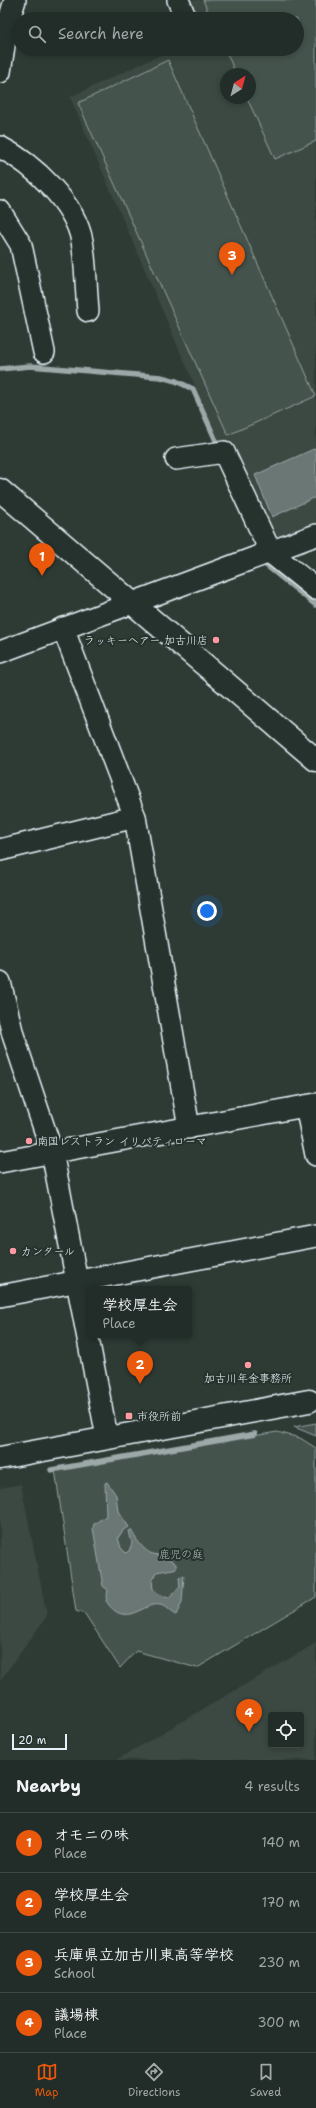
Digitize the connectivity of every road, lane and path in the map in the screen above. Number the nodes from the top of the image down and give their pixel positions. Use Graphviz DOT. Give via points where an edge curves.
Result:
graph roads {
  1 [pos="178,0"];
  2 [pos="183,12"];
  3 [pos="10,15"];
  4 [pos="0,72"];
  5 [pos="0,147"];
  6 [pos="0,211"];
  7 [pos="88,311"];
  8 [pos="44,352"];
  9 [pos="176,459"];
  10 [pos="0,490"];
  11 [pos="316,535"];
  12 [pos="271,552"];
  13 [pos="316,589"];
  14 [pos="132,603"];
  15 [pos="63,628"];
  16 [pos="0,652"];
  17 [pos="316,760"];
  18 [pos="135,816"];
  19 [pos="0,850"];
  20 [pos="0,982"];
  21 [pos="6,1036"];
  22 [pos="311,1105"];
  23 [pos="189,1128"];
  24 [pos="52,1152"];
  25 [pos="316,1155"];
  26 [pos="0,1162"];
  27 [pos="316,1236"];
  28 [pos="76,1282"];
  29 [pos="0,1296"];
  30 [pos="314,1400"];
  31 [pos="107,1437"];
  32 [pos="0,1458"];
  1 -- 2 [label="street"];
  3 -- 4 [label="street"];
  5 -- 7 [label="street" via="39,174 54,190 70,214 82,240"];
  6 -- 8 [label="street" via="21,245"];
  9 -- 12 [label="street" via="224,452"];
  10 -- 14 [label="street"];
  11 -- 12 [label="street"];
  12 -- 13 [label="street"];
  12 -- 14 [label="street"];
  14 -- 15 [label="street"];
  14 -- 17 [label="street"];
  15 -- 16 [label="street"];
  15 -- 18 [label="street"];
  18 -- 19 [label="street"];
  18 -- 23 [label="street"];
  20 -- 21 [label="street"];
  21 -- 24 [label="street"];
  22 -- 23 [label="street"];
  22 -- 25 [label="street"];
  23 -- 24 [label="street"];
  24 -- 26 [label="street"];
  24 -- 28 [label="street"];
  27 -- 28 [label="street"];
  28 -- 29 [label="street"];
  28 -- 31 [label="street"];
  30 -- 31 [label="street"];
  31 -- 32 [label="street"];
}
